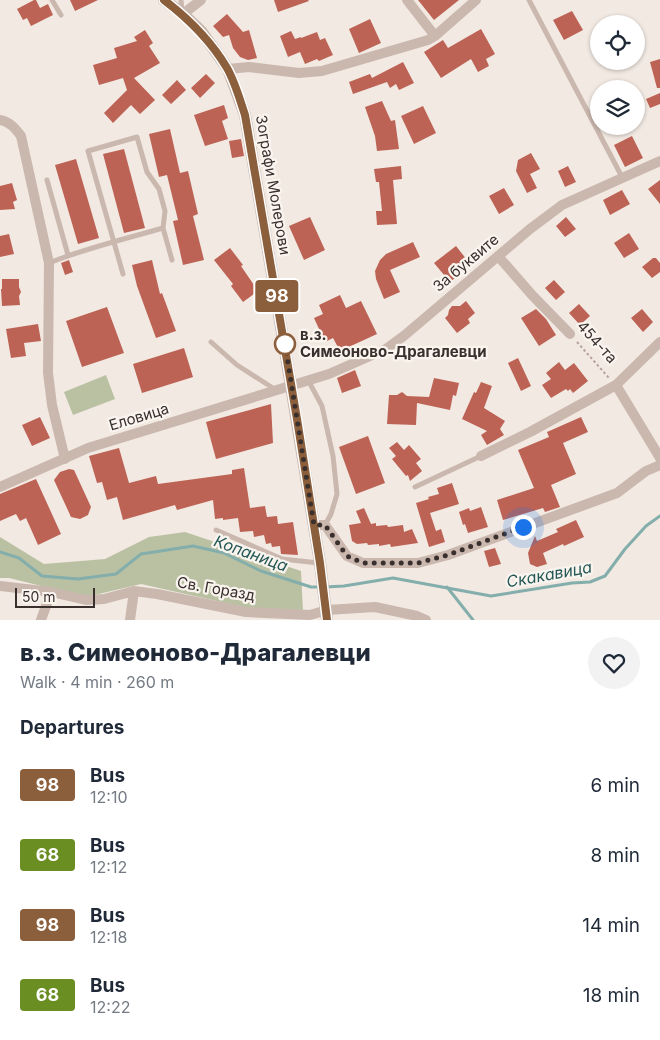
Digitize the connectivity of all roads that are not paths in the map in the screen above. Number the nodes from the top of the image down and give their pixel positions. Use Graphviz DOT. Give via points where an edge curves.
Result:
graph roads {
  1 [pos="52,0"];
  2 [pos="164,0"];
  3 [pos="181,0"];
  4 [pos="201,0"];
  5 [pos="407,0"];
  6 [pos="476,0"];
  7 [pos="529,0"];
  8 [pos="183,14"];
  9 [pos="61,15"];
  10 [pos="435,36"];
  11 [pos="228,69"];
  12 [pos="0,120"];
  13 [pos="660,161"];
  14 [pos="622,177"];
  15 [pos="47,180"];
  16 [pos="163,228"];
  17 [pos="114,242"];
  18 [pos="68,255"];
  19 [pos="498,256"];
  20 [pos="172,260"];
  21 [pos="49,262"];
  22 [pos="123,274"];
  23 [pos="570,334"];
  24 [pos="211,342"];
  25 [pos="660,342"];
  26 [pos="308,380"];
  27 [pos="616,385"];
  28 [pos="292,386"];
  29 [pos="277,390"];
  30 [pos="482,456"];
  31 [pos="660,458"];
  32 [pos="65,459"];
  33 [pos="660,465"];
  34 [pos="0,487"];
  35 [pos="415,487"];
  36 [pos="319,525"];
  37 [pos="216,530"];
  38 [pos="321,568"];
  39 [pos="0,586"];
  40 [pos="134,591"];
  41 [pos="51,592"];
  42 [pos="326,610"];
  43 [pos="41,620"];
  44 [pos="130,620"];
  45 [pos="426,620"];
  1 -- 9 [label="lane"];
  2 -- 8 [label="street, Зографи Молерови"];
  3 -- 8 [label="lane"];
  4 -- 8 [label="street"];
  5 -- 10 [label="street"];
  6 -- 10 [label="street"];
  7 -- 14 [label="lane"];
  8 -- 11 [label="street, Зографи Молерови" via="201,31"];
  10 -- 11 [label="street" via="322,71"];
  11 -- 28 [label="street, Зографи Молерови" via="245,115"];
  12 -- 21 [label="street" via="15,127 21,136"];
  13 -- 14 [label="street, За буквите"];
  14 -- 19 [label="street, За буквите" via="562,205"];
  15 -- 18 [label="lane"];
  16 -- 17 [label="lane"];
  16 -- 17 [label="lane" via="165,211 161,196 147,172 137,137 88,151"];
  16 -- 20 [label="lane"];
  17 -- 18 [label="lane"];
  17 -- 22 [label="lane"];
  18 -- 21 [label="lane"];
  19 -- 23 [label="street, 454-та"];
  19 -- 26 [label="street, За буквите" via="386,349"];
  21 -- 32 [label="street" via="48,373"];
  24 -- 29 [label="lane" via="238,365"];
  25 -- 27 [label="street"];
  26 -- 28 [label="street, За буквите"];
  26 -- 36 [label="lane" via="322,406 337,494 331,514"];
  27 -- 30 [label="street"];
  27 -- 31 [label="street, 454-та"];
  28 -- 29 [label="street, Еловица"];
  28 -- 36 [label="street, Зографи Молерови"];
  29 -- 32 [label="street, Еловица" via="88,448"];
  30 -- 35 [label="lane"];
  32 -- 34 [label="street, Еловица"];
  33 -- 36 [label="street" via="646,471 617,493 418,563 363,563 347,556"];
  36 -- 38 [label="street, Зографи Молерови"];
  37 -- 38 [label="lane" via="282,559"];
  38 -- 42 [label="street, Зографи Молерови"];
  39 -- 41 [label="street, Св. Горазд"];
  40 -- 41 [label="street, Св. Горазд" via="86,600"];
  40 -- 42 [label="street, Св. Горазд" via="246,612 310,615"];
  40 -- 44 [label="street"];
  41 -- 43 [label="street"];
  42 -- 45 [label="street, Св. Горазд" via="375,608"];
}
